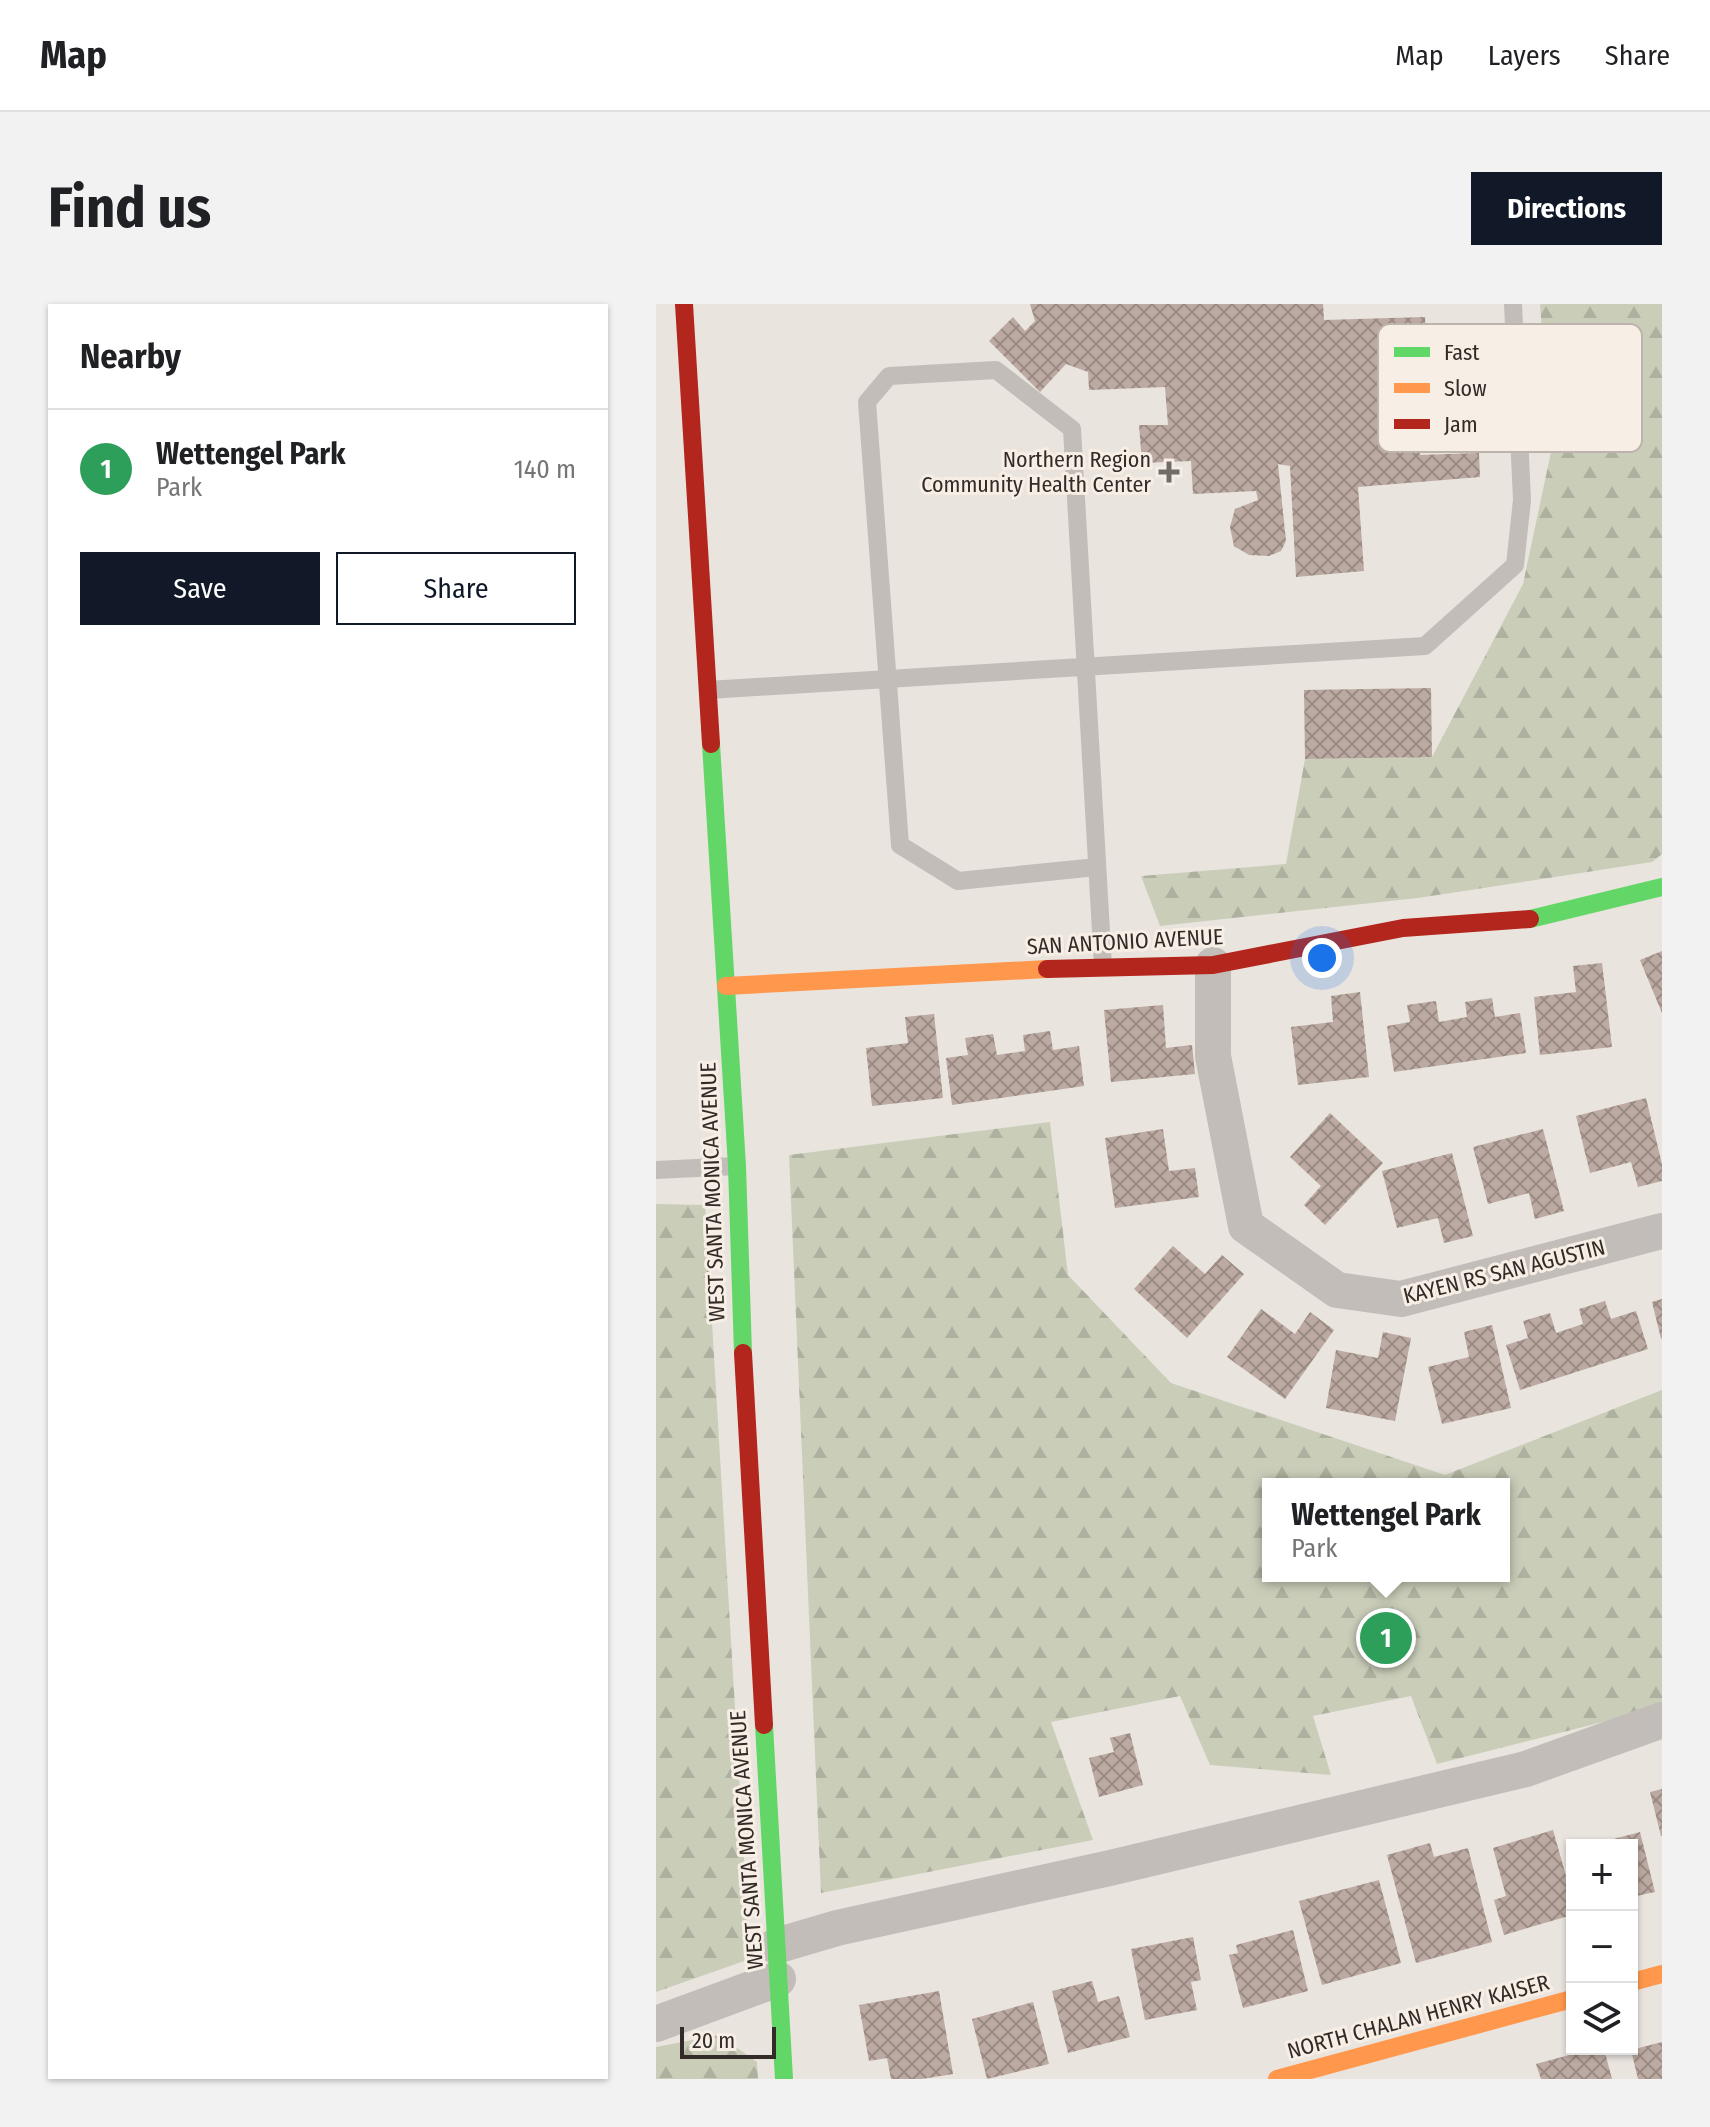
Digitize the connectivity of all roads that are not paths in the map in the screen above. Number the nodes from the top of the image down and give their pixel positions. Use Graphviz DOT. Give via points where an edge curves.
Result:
graph roads {
  1 [pos="684,304"];
  2 [pos="1513,304"];
  3 [pos="1514,324"];
  4 [pos="1520,452"];
  5 [pos="1086,667"];
  6 [pos="887,679"];
  7 [pos="708,690"];
  8 [pos="1097,867"];
  9 [pos="1662,887"];
  10 [pos="1213,965"];
  11 [pos="1103,966"];
  12 [pos="726,986"];
  13 [pos="737,1166"];
  14 [pos="656,1170"];
  15 [pos="1662,1231"];
  16 [pos="1662,1720"];
  17 [pos="777,1962"];
  18 [pos="1662,1974"];
  19 [pos="1638,1980"];
  20 [pos="1566,2001"];
  21 [pos="656,2024"];
  22 [pos="784,2079"];
  23 [pos="1277,2079"];
  1 -- 7 [label="main road, WEST SANTA MONICA AVENUE"];
  2 -- 3 [label="lane"];
  4 -- 5 [label="lane" via="1522,500 1515,565 1425,646"];
  5 -- 6 [label="lane"];
  5 -- 6 [label="lane" via="1072,429 996,370 889,376 867,402"];
  5 -- 8 [label="lane"];
  6 -- 7 [label="lane"];
  6 -- 8 [label="lane" via="900,845 958,881"];
  7 -- 12 [label="main road, WEST SANTA MONICA AVENUE"];
  8 -- 11 [label="lane"];
  9 -- 10 [label="main road, SAN ANTONIO AVENUE" via="1531,919 1403,928"];
  10 -- 11 [label="main road, SAN ANTONIO AVENUE"];
  10 -- 15 [label="street, KAYEN RS SAN AGUSTIN" via="1213,1056 1246,1226 1337,1290 1401,1299"];
  11 -- 12 [label="main road, SAN ANTONIO AVENUE"];
  12 -- 13 [label="main road, WEST SANTA MONICA AVENUE"];
  13 -- 14 [label="lane"];
  13 -- 17 [label="main road, WEST SANTA MONICA AVENUE" via="744,1388"];
  16 -- 17 [label="street" via="1526,1769 837,1928"];
  17 -- 21 [label="street"];
  17 -- 22 [label="main road, WEST SANTA MONICA AVENUE"];
  18 -- 19 [label="main road"];
  20 -- 23 [label="main road, NORTH CHALAN HENRY KAISER"];
}
